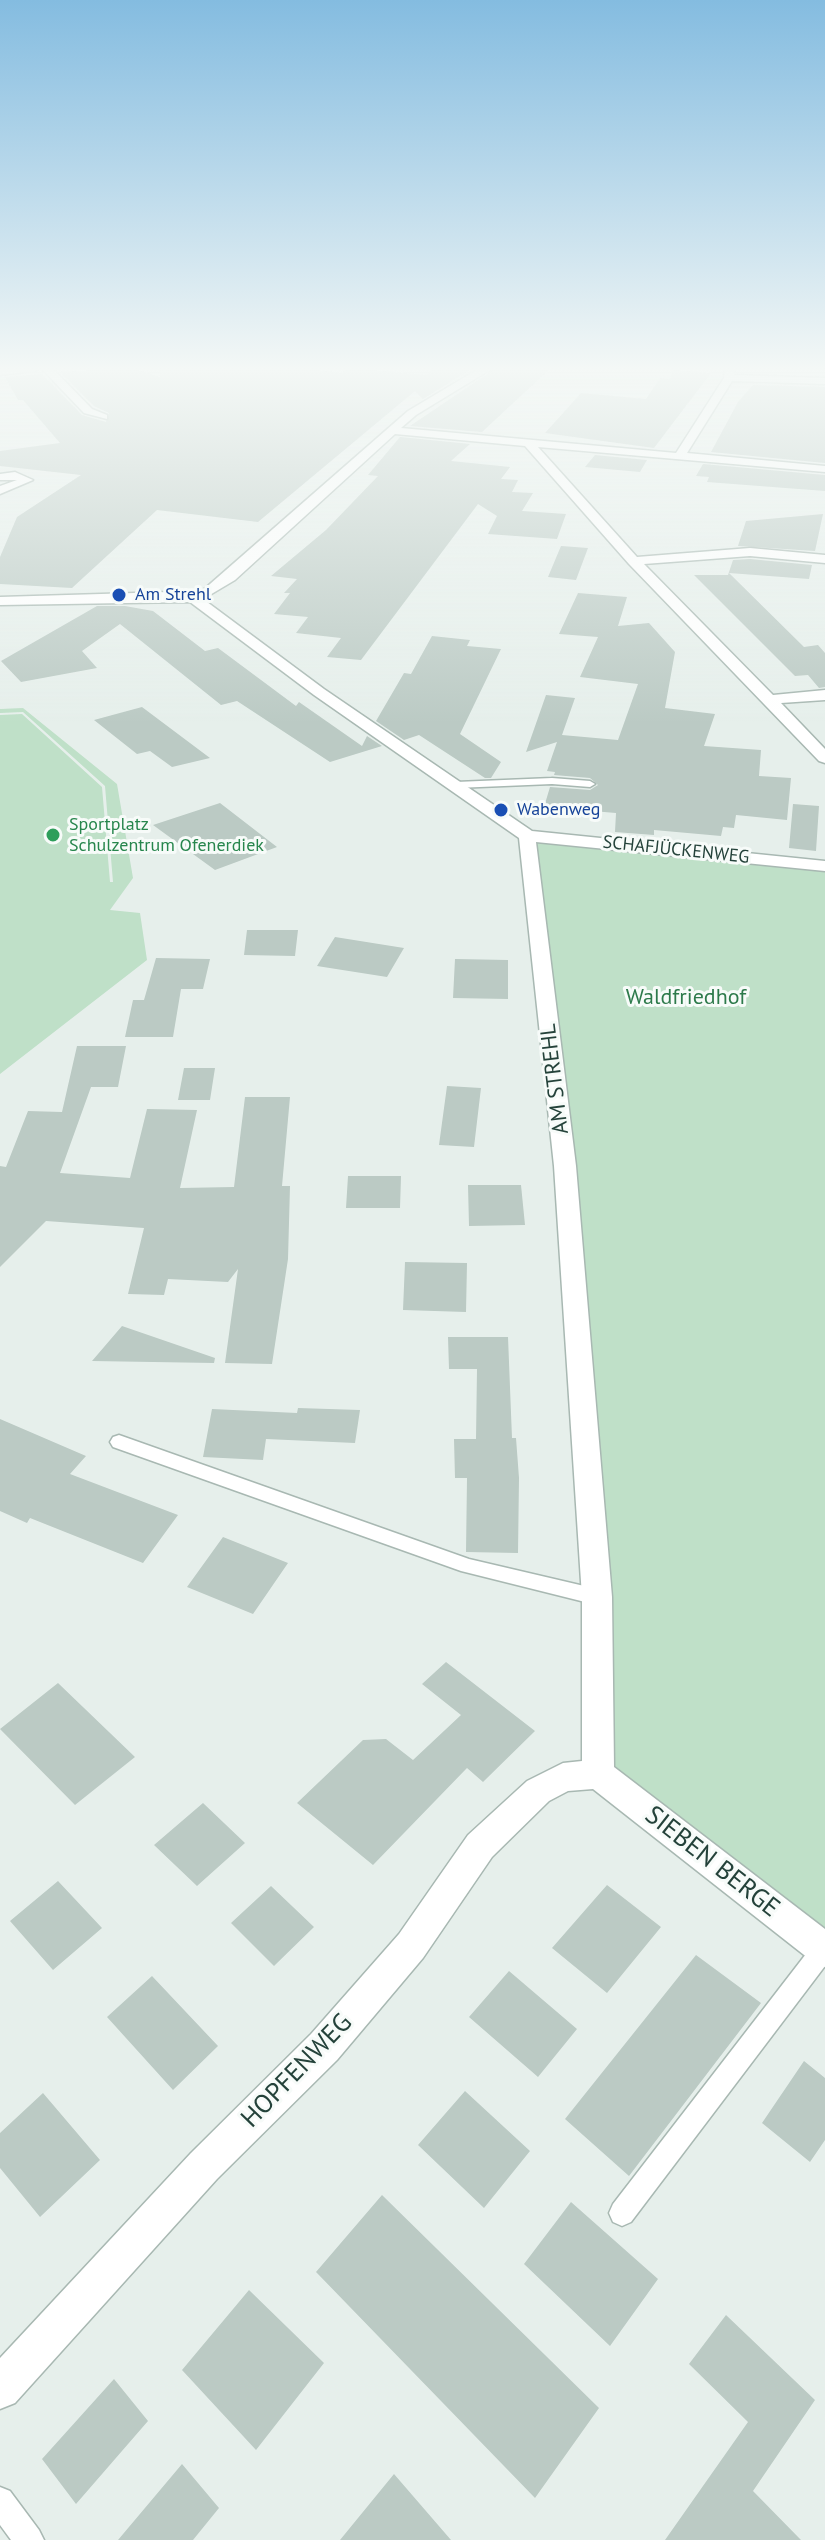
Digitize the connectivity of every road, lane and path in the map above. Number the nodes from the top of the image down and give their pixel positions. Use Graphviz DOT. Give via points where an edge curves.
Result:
graph roads {
  1 [pos="331,487"];
  2 [pos="567,487"];
  3 [pos="825,559"];
  4 [pos="634,561"];
  5 [pos="193,598"];
  6 [pos="0,601"];
  7 [pos="825,695"];
  8 [pos="769,700"];
  9 [pos="825,758"];
  10 [pos="590,784"];
  11 [pos="456,785"];
  12 [pos="527,836"];
  13 [pos="825,866"];
  14 [pos="119,1442"];
  15 [pos="597,1597"];
  16 [pos="598,1774"];
  17 [pos="824,1949"];
  18 [pos="622,2213"];
  19 [pos="0,2388"];
  20 [pos="0,2501"];
  21 [pos="29,2540"];
  1 -- 5 [label="street" via="219,587"];
  2 -- 4 [label="street"];
  3 -- 4 [label="street" via="750,552"];
  4 -- 8 [label="street"];
  5 -- 6 [label="street"];
  5 -- 11 [label="street"];
  7 -- 8 [label="street"];
  8 -- 9 [label="street"];
  10 -- 11 [label="lane"];
  11 -- 12 [label="street"];
  12 -- 13 [label="street, SCHAFJÜCKENWEG"];
  12 -- 15 [label="street, AM STREHL" via="565,1166"];
  14 -- 15 [label="lane" via="468,1566"];
  15 -- 16 [label="street, AM STREHL"];
  16 -- 17 [label="street, SIEBEN BERGE"];
  16 -- 19 [label="street, HOPFENWEG" via="563,1777 538,1791 480,1846 411,1946 324,2047 204,2166"];
  17 -- 18 [label="lane"];
  20 -- 21 [label="lane"];
}
